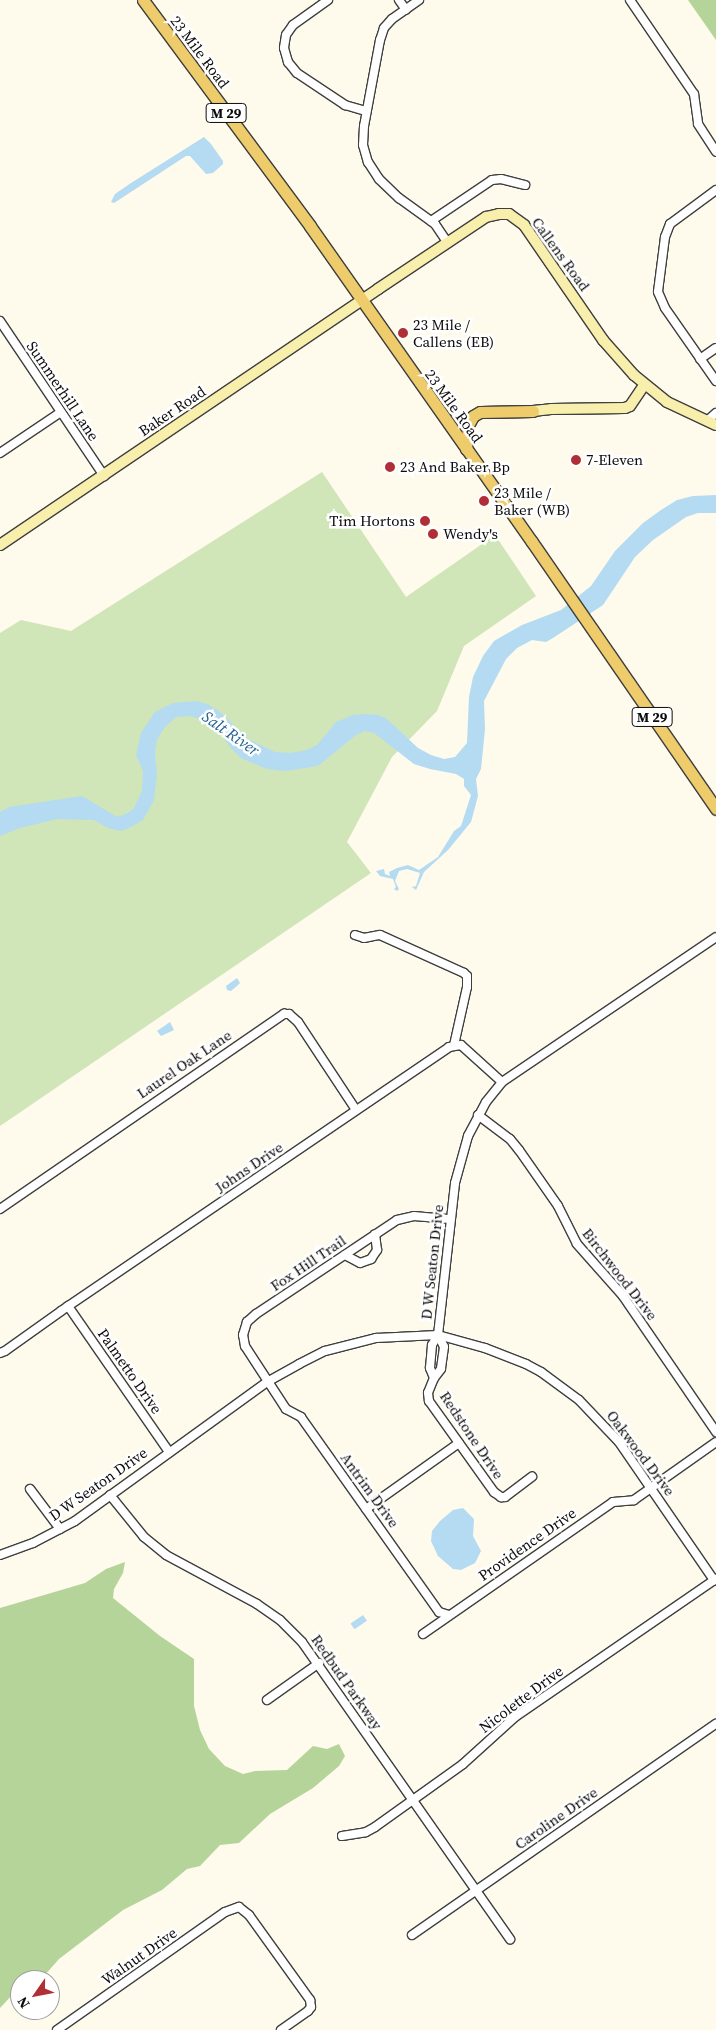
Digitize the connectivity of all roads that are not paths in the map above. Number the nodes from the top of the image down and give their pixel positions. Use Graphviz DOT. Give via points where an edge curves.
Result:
graph roads {
  1 [pos="143,0"];
  2 [pos="328,0"];
  3 [pos="399,0"];
  4 [pos="419,0"];
  5 [pos="630,0"];
  6 [pos="406,10"];
  7 [pos="366,112"];
  8 [pos="716,152"];
  9 [pos="525,185"];
  10 [pos="716,190"];
  11 [pos="431,221"];
  12 [pos="447,242"];
  13 [pos="360,300"];
  14 [pos="0,321"];
  15 [pos="716,348"];
  16 [pos="700,359"];
  17 [pos="716,380"];
  18 [pos="644,385"];
  19 [pos="533,411"];
  20 [pos="61,412"];
  21 [pos="716,413"];
  22 [pos="711,423"];
  23 [pos="466,449"];
  24 [pos="0,453"];
  25 [pos="104,476"];
  26 [pos="0,545"];
  27 [pos="716,809"];
  28 [pos="355,935"];
  29 [pos="716,937"];
  30 [pos="454,1044"];
  31 [pos="502,1082"];
  32 [pos="356,1110"];
  33 [pos="478,1115"];
  34 [pos="0,1209"];
  35 [pos="450,1219"];
  36 [pos="376,1234"];
  37 [pos="345,1255"];
  38 [pos="68,1306"];
  39 [pos="438,1335"];
  40 [pos="0,1353"];
  41 [pos="434,1378"];
  42 [pos="267,1382"];
  43 [pos="716,1432"];
  44 [pos="716,1442"];
  45 [pos="459,1443"];
  46 [pos="169,1452"];
  47 [pos="532,1477"];
  48 [pos="651,1488"];
  49 [pos="30,1489"];
  50 [pos="110,1495"];
  51 [pos="366,1509"];
  52 [pos="60,1529"];
  53 [pos="0,1555"];
  54 [pos="715,1580"];
  55 [pos="449,1615"];
  56 [pos="423,1634"];
  57 [pos="319,1663"];
  58 [pos="267,1700"];
  59 [pos="716,1724"];
  60 [pos="412,1800"];
  61 [pos="342,1836"];
  62 [pos="476,1889"];
  63 [pos="412,1935"];
  64 [pos="510,1939"];
  65 [pos="57,2030"];
  66 [pos="282,2030"];
  1 -- 13 [label="main road, 23 Mile Road / M 29"];
  2 -- 7 [label="street" via="293,25 286,35 284,48 288,62 297,73 345,106"];
  3 -- 6 [label="street"];
  4 -- 6 [label="street"];
  5 -- 8 [label="street" via="694,94 698,124"];
  6 -- 7 [label="street" via="388,23 380,40"];
  7 -- 11 [label="street" via="363,145 368,162 389,190"];
  9 -- 11 [label="street" via="492,180"];
  10 -- 16 [label="street" via="670,224 665,237 658,292 665,308"];
  11 -- 12 [label="street"];
  12 -- 13 [label="street, Callens Road"];
  12 -- 18 [label="street, Callens Road" via="486,217 509,214 524,225 603,340"];
  13 -- 23 [label="main road, 23 Mile Road / M 29"];
  13 -- 25 [label="street, Baker Road"];
  14 -- 20 [label="street, Summerhill Lane"];
  15 -- 16 [label="street"];
  16 -- 17 [label="street"];
  18 -- 19 [label="street" via="630,406 625,408"];
  18 -- 22 [label="street, Callens Road" via="667,402"];
  19 -- 23 [label="main road" via="480,412 468,425"];
  20 -- 24 [label="street"];
  20 -- 25 [label="street, Summerhill Lane"];
  21 -- 22 [label="street"];
  23 -- 27 [label="main road, 23 Mile Road / M 29"];
  25 -- 26 [label="street, Baker Road"];
  28 -- 30 [label="street" via="364,938 380,935 464,973 467,981"];
  29 -- 31 [label="street, D W Seaton Drive"];
  30 -- 31 [label="street" via="461,1045"];
  30 -- 32 [label="street, Johns Drive"];
  31 -- 33 [label="street, D W Seaton Drive"];
  32 -- 34 [label="street, Laurel Oak Lane" via="298,1022 284,1014"];
  32 -- 38 [label="street, Johns Drive"];
  33 -- 35 [label="street, D W Seaton Drive" via="459,1164"];
  33 -- 43 [label="street, Birchwood Drive" via="510,1139 519,1150 558,1206 577,1244 623,1296"];
  35 -- 36 [label="street, Fox Hill Trail" via="404,1217"];
  35 -- 39 [label="street, D W Seaton Drive"];
  36 -- 37 [label="street, Fox Hill Trail"];
  36 -- 37 [label="street" via="377,1250 371,1259 360,1263"];
  37 -- 42 [label="street, Fox Hill Trail" via="247,1322 244,1342"];
  38 -- 40 [label="street, Johns Drive"];
  38 -- 46 [label="street, Palmetto Drive"];
  39 -- 41 [label="street, Redstone Drive" via="432,1345 430,1368"];
  39 -- 41 [label="street, Redstone Drive" via="444,1347 442,1369"];
  39 -- 42 [label="street, D W Seaton Drive" via="384,1337 350,1344 316,1356"];
  39 -- 48 [label="street, Oakwood Drive" via="526,1364 567,1390 606,1427"];
  41 -- 45 [label="street, Redstone Drive" via="428,1392 429,1401"];
  42 -- 46 [label="street, D W Seaton Drive"];
  42 -- 51 [label="street, Antrim Drive" via="286,1409 301,1417"];
  44 -- 48 [label="street"];
  45 -- 47 [label="street, Redstone Drive" via="498,1495 505,1496"];
  45 -- 51 [label="street"];
  46 -- 50 [label="street, D W Seaton Drive"];
  48 -- 54 [label="street, Oakwood Drive"];
  48 -- 55 [label="street, Providence Drive" via="634,1500 613,1502"];
  49 -- 52 [label="street"];
  50 -- 52 [label="street, D W Seaton Drive"];
  50 -- 57 [label="street, Redbud Parkway" via="140,1532 160,1550 280,1620"];
  51 -- 55 [label="street, Antrim Drive" via="439,1612"];
  52 -- 53 [label="street, D W Seaton Drive"];
  54 -- 60 [label="street, Nicolette Drive" via="515,1717 463,1764"];
  55 -- 56 [label="street, Providence Drive"];
  57 -- 58 [label="street"];
  57 -- 60 [label="street, Redbud Parkway"];
  59 -- 62 [label="street, Caroline Drive"];
  60 -- 61 [label="street, Nicolette Drive" via="366,1832"];
  60 -- 62 [label="street, Redbud Parkway"];
  62 -- 63 [label="street, Caroline Drive"];
  62 -- 64 [label="street, Redbud Parkway"];
  65 -- 66 [label="street, Walnut Drive" via="226,1912 238,1907 249,1915 307,1995 311,2007"];
}
